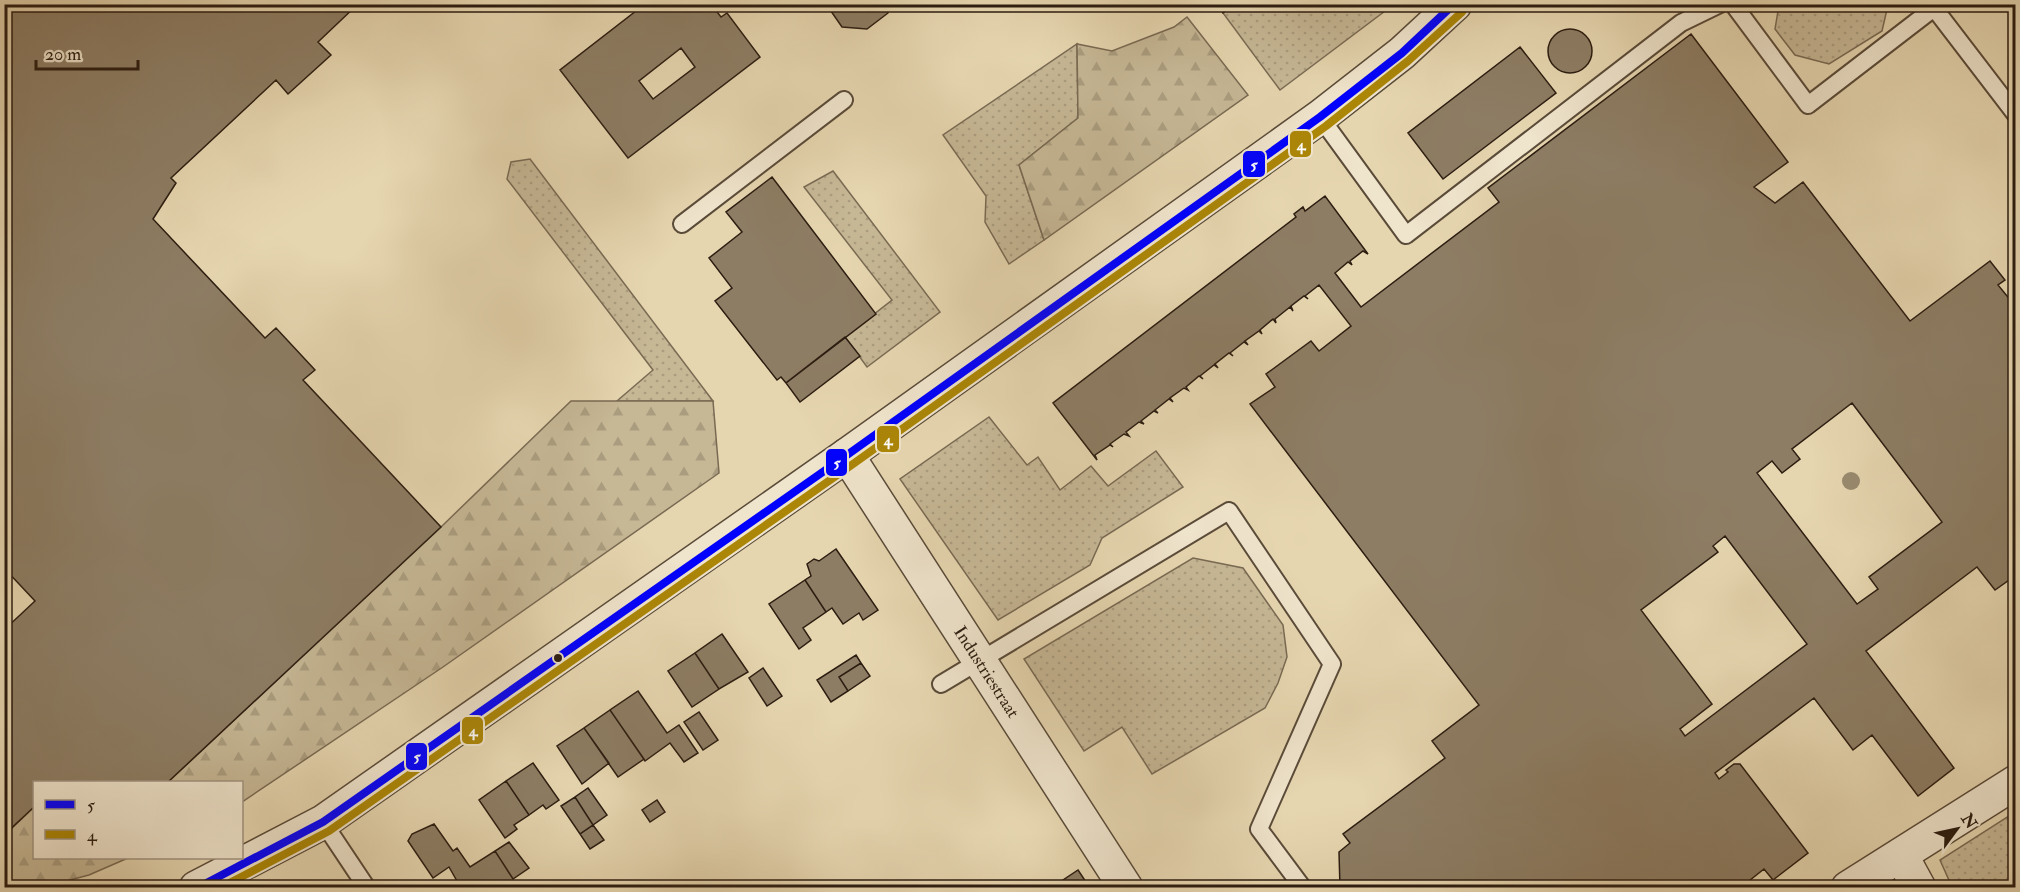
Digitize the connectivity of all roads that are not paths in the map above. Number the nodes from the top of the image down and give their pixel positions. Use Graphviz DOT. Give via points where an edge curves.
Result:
graph roads {
  1 [pos="1455,4"];
  2 [pos="1720,4"];
  3 [pos="1733,4"];
  4 [pos="1933,6"];
  5 [pos="844,100"];
  6 [pos="2016,115"];
  7 [pos="1320,117"];
  8 [pos="682,224"];
  9 [pos="847,455"];
  10 [pos="980,660"];
  11 [pos="941,684"];
  12 [pos="2016,782"];
  13 [pos="323,822"];
  14 [pos="1901,855"];
  15 [pos="196,888"];
  16 [pos="368,888"];
  17 [pos="1126,888"];
  18 [pos="1303,888"];
  19 [pos="1848,888"];
  20 [pos="1919,888"];
  1 -- 7 [label="street" via="1402,53"];
  2 -- 7 [label="lane" via="1681,23 1406,235"];
  3 -- 4 [label="lane" via="1808,105"];
  4 -- 6 [label="lane"];
  5 -- 8 [label="lane"];
  7 -- 9 [label="street"];
  9 -- 10 [label="street, Industriestraat"];
  9 -- 13 [label="street"];
  10 -- 11 [label="lane"];
  10 -- 17 [label="street, Industriestraat"];
  10 -- 18 [label="lane" via="1229,511 1332,664 1259,830"];
  12 -- 14 [label="street"];
  13 -- 15 [label="street"];
  13 -- 16 [label="lane"];
  14 -- 19 [label="street"];
  14 -- 20 [label="street"];
}
